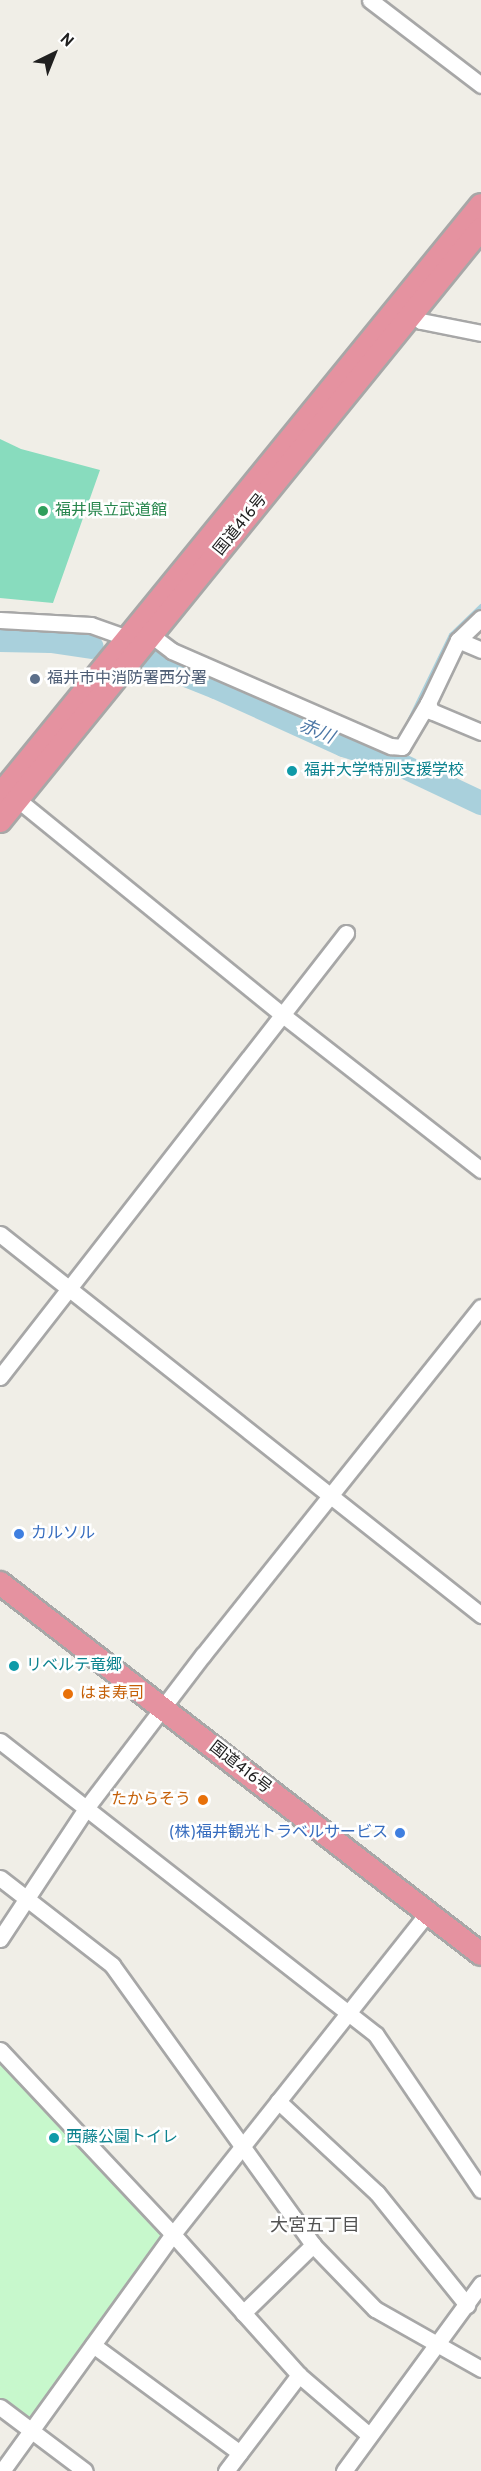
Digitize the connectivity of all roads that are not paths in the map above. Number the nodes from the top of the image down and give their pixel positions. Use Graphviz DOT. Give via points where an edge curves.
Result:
graph roads {
  1 [pos="370,0"];
  2 [pos="481,85"];
  3 [pos="481,205"];
  4 [pos="481,229"];
  5 [pos="406,309"];
  6 [pos="481,333"];
  7 [pos="481,618"];
  8 [pos="0,620"];
  9 [pos="141,639"];
  10 [pos="458,640"];
  11 [pos="481,650"];
  12 [pos="428,703"];
  13 [pos="481,732"];
  14 [pos="7,795"];
  15 [pos="0,821"];
  16 [pos="346,933"];
  17 [pos="284,1016"];
  18 [pos="481,1170"];
  19 [pos="0,1234"];
  20 [pos="70,1289"];
  21 [pos="481,1307"];
  22 [pos="0,1377"];
  23 [pos="331,1495"];
  24 [pos="0,1582"];
  25 [pos="481,1615"];
  26 [pos="162,1708"];
  27 [pos="0,1741"];
  28 [pos="87,1807"];
  29 [pos="0,1878"];
  30 [pos="27,1899"];
  31 [pos="427,1913"];
  32 [pos="0,1939"];
  33 [pos="481,1954"];
  34 [pos="348,2012"];
  35 [pos="0,2050"];
  36 [pos="278,2101"];
  37 [pos="242,2147"];
  38 [pos="481,2190"];
  39 [pos="173,2234"];
  40 [pos="313,2245"];
  41 [pos="481,2284"];
  42 [pos="466,2305"];
  43 [pos="243,2313"];
  44 [pos="439,2343"];
  45 [pos="93,2345"];
  46 [pos="481,2369"];
  47 [pos="299,2375"];
  48 [pos="0,2407"];
  49 [pos="32,2430"];
  50 [pos="369,2435"];
  51 [pos="240,2453"];
  52 [pos="2,2471"];
  53 [pos="85,2471"];
  54 [pos="226,2471"];
  55 [pos="344,2471"];
  1 -- 2 [label="street"];
  3 -- 5 [label="highway, 国道416号"];
  4 -- 5 [label="highway, 国道416号"];
  5 -- 6 [label="street" via="421,321"];
  5 -- 9 [label="highway, 国道416号"];
  7 -- 10 [label="street"];
  8 -- 9 [label="street" via="91,625"];
  9 -- 12 [label="street" via="391,746 402,747"];
  9 -- 14 [label="highway, 国道416号"];
  10 -- 11 [label="street"];
  10 -- 12 [label="street"];
  12 -- 13 [label="street" via="431,711"];
  14 -- 15 [label="highway, 国道416号"];
  14 -- 17 [label="street"];
  16 -- 17 [label="street"];
  17 -- 18 [label="street"];
  17 -- 20 [label="street"];
  19 -- 20 [label="street"];
  20 -- 22 [label="street"];
  20 -- 23 [label="street"];
  21 -- 23 [label="street"];
  23 -- 25 [label="street"];
  23 -- 26 [label="street"];
  24 -- 26 [label="highway, 国道416号"];
  26 -- 28 [label="street"];
  26 -- 31 [label="highway, 国道416号"];
  27 -- 28 [label="street"];
  28 -- 30 [label="street"];
  28 -- 34 [label="street"];
  29 -- 30 [label="street"];
  30 -- 32 [label="street"];
  30 -- 37 [label="street" via="112,1965"];
  31 -- 33 [label="highway, 国道416号"];
  31 -- 34 [label="street"];
  34 -- 36 [label="street"];
  34 -- 38 [label="street" via="376,2036"];
  35 -- 39 [label="street"];
  36 -- 37 [label="street"];
  36 -- 42 [label="street" via="377,2193"];
  37 -- 39 [label="street"];
  37 -- 40 [label="street"];
  39 -- 43 [label="street"];
  39 -- 45 [label="street"];
  40 -- 43 [label="street"];
  40 -- 44 [label="street" via="375,2309"];
  41 -- 42 [label="street"];
  42 -- 44 [label="street"];
  43 -- 47 [label="street"];
  44 -- 46 [label="street"];
  44 -- 50 [label="street"];
  45 -- 49 [label="street"];
  45 -- 51 [label="street"];
  47 -- 50 [label="street"];
  47 -- 51 [label="street"];
  48 -- 49 [label="street"];
  49 -- 52 [label="street"];
  49 -- 53 [label="street"];
  50 -- 55 [label="street"];
  51 -- 54 [label="street"];
}
